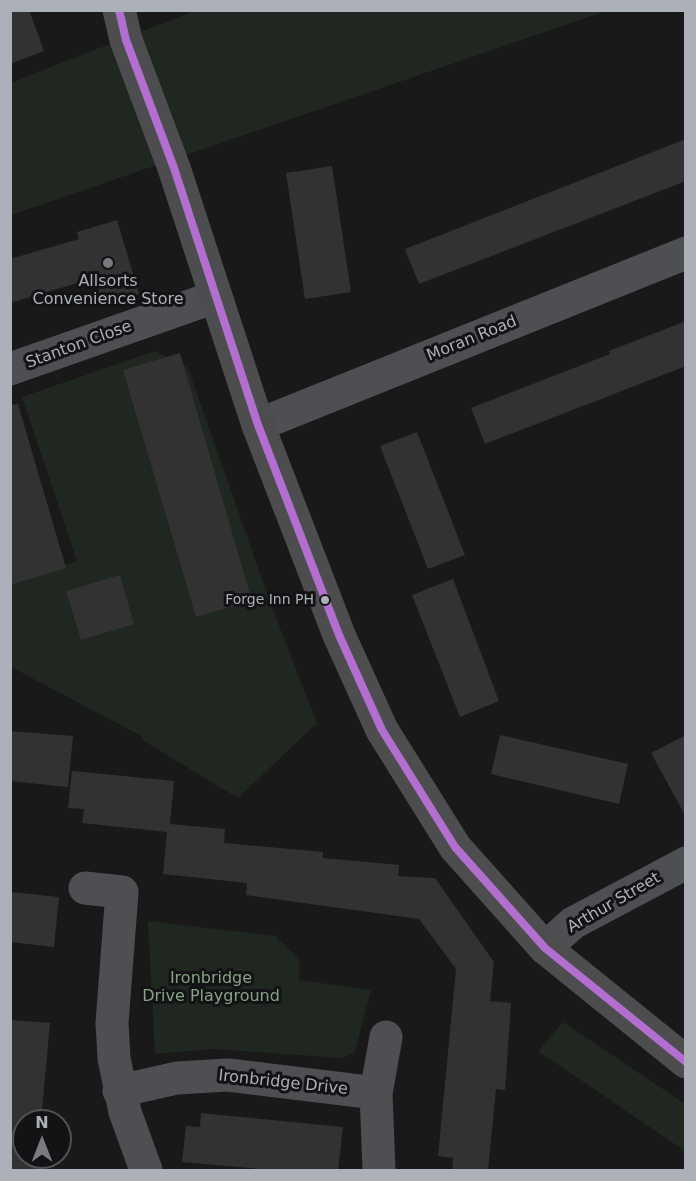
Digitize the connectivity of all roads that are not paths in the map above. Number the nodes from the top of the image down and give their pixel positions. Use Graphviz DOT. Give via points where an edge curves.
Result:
graph roads {
  1 [pos="123,25"];
  2 [pos="686,254"];
  3 [pos="215,297"];
  4 [pos="10,369"];
  5 [pos="258,424"];
  6 [pos="686,863"];
  7 [pos="85,888"];
  8 [pos="545,948"];
  9 [pos="386,1037"];
  10 [pos="686,1062"];
  11 [pos="119,1091"];
  12 [pos="376,1093"];
  13 [pos="146,1170"];
  14 [pos="379,1170"];
  1 -- 3 [label="main road"];
  2 -- 5 [label="street, Moran Road"];
  3 -- 4 [label="street, Stanton Close"];
  3 -- 5 [label="main road"];
  5 -- 8 [label="main road" via="339,635 382,730 455,847"];
  6 -- 8 [label="street, Arthur Street" via="573,923"];
  7 -- 11 [label="street" via="122,892 112,1023"];
  8 -- 10 [label="main road"];
  9 -- 12 [label="street"];
  11 -- 12 [label="street, Ironbridge Drive" via="177,1078 228,1075"];
  11 -- 13 [label="street"];
  12 -- 14 [label="street"];
}
